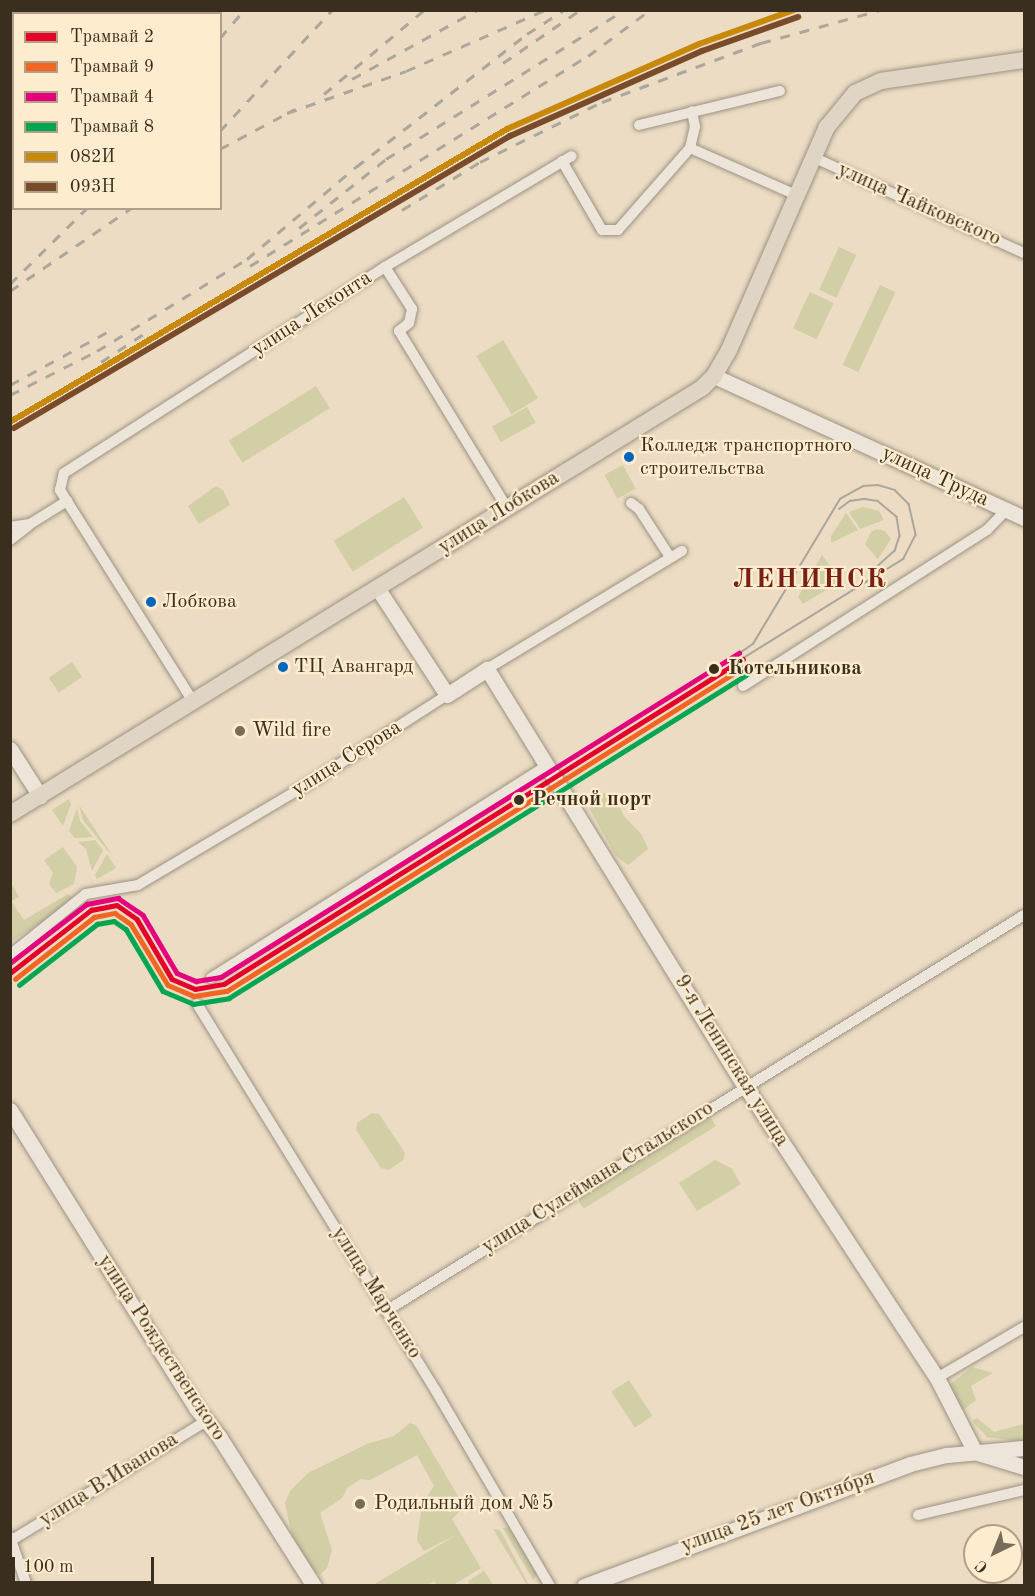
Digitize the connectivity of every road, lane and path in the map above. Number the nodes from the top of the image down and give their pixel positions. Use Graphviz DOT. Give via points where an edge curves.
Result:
graph roads {
  1 [pos="1024,60"];
  2 [pos="780,91"];
  3 [pos="692,111"];
  4 [pos="639,125"];
  5 [pos="690,148"];
  6 [pos="813,157"];
  7 [pos="796,195"];
  8 [pos="1024,253"];
  9 [pos="385,267"];
  10 [pos="714,376"];
  11 [pos="67,501"];
  12 [pos="631,503"];
  13 [pos="507,508"];
  14 [pos="1006,510"];
  15 [pos="1024,518"];
  16 [pos="30,524"];
  17 [pos="10,527"];
  18 [pos="10,540"];
  19 [pos="682,551"];
  20 [pos="670,557"];
  21 [pos="378,589"];
  22 [pos="487,669"];
  23 [pos="743,686"];
  24 [pos="447,695"];
  25 [pos="194,703"];
  26 [pos="10,749"];
  27 [pos="548,765"];
  28 [pos="40,796"];
  29 [pos="10,814"];
  30 [pos="1024,915"];
  31 [pos="10,956"];
  32 [pos="211,978"];
  33 [pos="197,1004"];
  34 [pos="745,1086"];
  35 [pos="10,1110"];
  36 [pos="386,1311"];
  37 [pos="1024,1327"];
  38 [pos="937,1378"];
  39 [pos="206,1421"];
  40 [pos="1024,1448"];
  41 [pos="975,1452"];
  42 [pos="1024,1467"];
  43 [pos="1024,1490"];
  44 [pos="918,1515"];
  45 [pos="11,1538"];
  46 [pos="15,1563"];
  47 [pos="27,1586"];
  48 [pos="315,1586"];
  49 [pos="550,1586"];
  50 [pos="584,1586"];
  1 -- 6 [label="main road, улица Лобкова" via="881,81 855,93 832,117"];
  2 -- 3 [label="street"];
  3 -- 4 [label="street"];
  3 -- 5 [label="street" via="695,127"];
  5 -- 7 [label="street"];
  5 -- 9 [label="street, улица Леконта" via="618,230 609,232 595,221 567,158"];
  6 -- 7 [label="main road, улица Лобкова"];
  6 -- 8 [label="street, улица Чайковского"];
  7 -- 10 [label="main road, улица Лобкова"];
  9 -- 11 [label="street, улица Леконта" via="64,473 59,481"];
  9 -- 13 [label="street" via="412,309 408,323 399,331"];
  10 -- 13 [label="main road, улица Лобкова" via="683,400"];
  10 -- 14 [label="street, улица Труда"];
  11 -- 16 [label="street"];
  11 -- 25 [label="street"];
  12 -- 20 [label="street"];
  13 -- 21 [label="main road, улица Лобкова"];
  14 -- 15 [label="street, улица Труда"];
  14 -- 23 [label="street" via="987,530"];
  16 -- 17 [label="street"];
  16 -- 18 [label="street"];
  19 -- 20 [label="street, улица Серова"];
  20 -- 22 [label="street, улица Серова"];
  21 -- 24 [label="street"];
  21 -- 25 [label="main road, улица Лобкова"];
  22 -- 24 [label="street, улица Серова"];
  22 -- 27 [label="street, 9-я Ленинская улица"];
  24 -- 31 [label="street, улица Серова" via="138,885 95,890"];
  25 -- 28 [label="main road, улица Лобкова"];
  26 -- 28 [label="street"];
  27 -- 32 [label="street"];
  27 -- 34 [label="street, 9-я Ленинская улица"];
  28 -- 29 [label="main road, улица Лобкова"];
  30 -- 34 [label="street, улица Сулеймана Стальского"];
  33 -- 36 [label="street, улица Марченко"];
  34 -- 36 [label="street, улица Сулеймана Стальского"];
  34 -- 38 [label="street, 9-я Ленинская улица"];
  35 -- 39 [label="street, улица Рождественского"];
  36 -- 49 [label="street, улица Марченко"];
  37 -- 38 [label="street"];
  38 -- 41 [label="street, 9-я Ленинская улица"];
  39 -- 45 [label="street, улица В.Иванова"];
  39 -- 48 [label="street, улица Рождественского"];
  40 -- 41 [label="street, улица 25 лет Октября"];
  41 -- 42 [label="street"];
  41 -- 50 [label="street, улица 25 лет Октября" via="910,1464"];
  43 -- 44 [label="street"];
  45 -- 46 [label="street"];
  46 -- 47 [label="street"];
}
